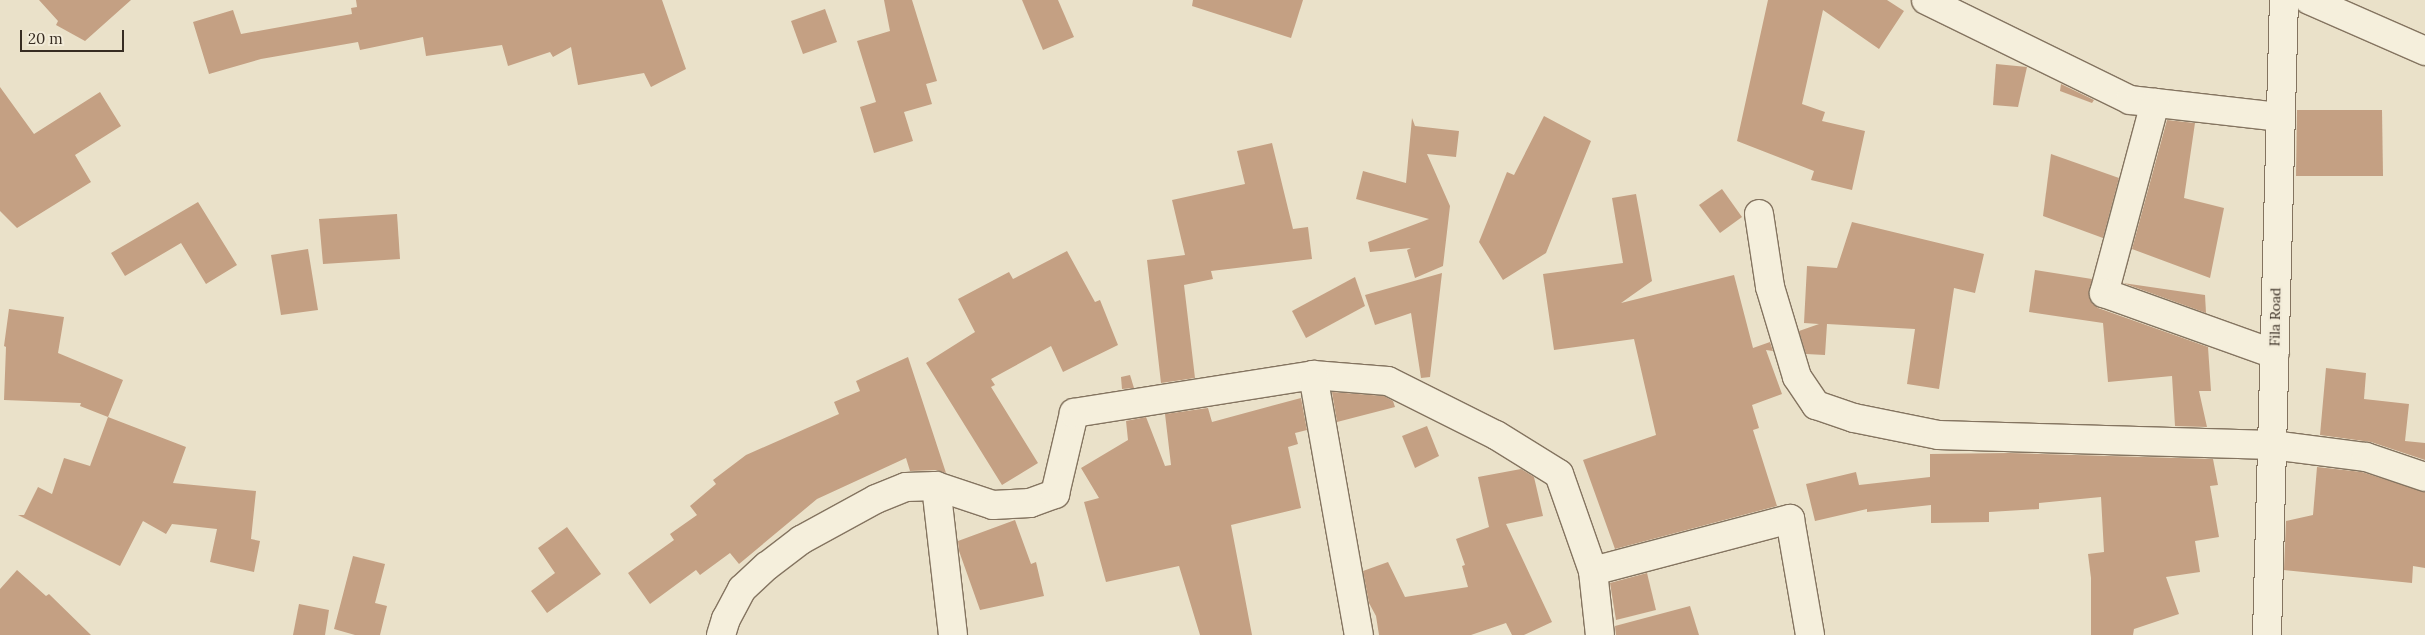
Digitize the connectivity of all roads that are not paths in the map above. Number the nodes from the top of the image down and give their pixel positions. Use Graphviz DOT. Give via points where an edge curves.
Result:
graph roads {
  1 [pos="1926,0"];
  2 [pos="2284,0"];
  3 [pos="2309,0"];
  4 [pos="2425,51"];
  5 [pos="2155,103"];
  6 [pos="2280,117"];
  7 [pos="1759,214"];
  8 [pos="2274,354"];
  9 [pos="1313,375"];
  10 [pos="2272,445"];
  11 [pos="2425,478"];
  12 [pos="936,486"];
  13 [pos="1593,571"];
  14 [pos="721,635"];
  15 [pos="953,635"];
  16 [pos="1359,635"];
  17 [pos="1600,635"];
  18 [pos="1810,635"];
  19 [pos="2267,635"];
  1 -- 5 [label="street" via="2130,100"];
  2 -- 6 [label="street, Fila Road"];
  3 -- 4 [label="street"];
  5 -- 6 [label="street"];
  5 -- 8 [label="street" via="2104,293"];
  6 -- 8 [label="street, Fila Road"];
  7 -- 10 [label="street" via="1773,296 1797,377 1816,406 1854,418 1938,435"];
  8 -- 10 [label="street, Fila Road"];
  9 -- 12 [label="street" via="1074,413 1055,494 1030,502 993,505"];
  9 -- 13 [label="street" via="1388,381 1496,434 1559,474"];
  9 -- 16 [label="street"];
  10 -- 11 [label="street" via="2366,457"];
  10 -- 19 [label="street, Fila Road"];
  12 -- 14 [label="street" via="906,487 876,499 801,540 742,589"];
  12 -- 15 [label="street"];
  13 -- 17 [label="street"];
  13 -- 18 [label="street" via="1790,519"];
}
